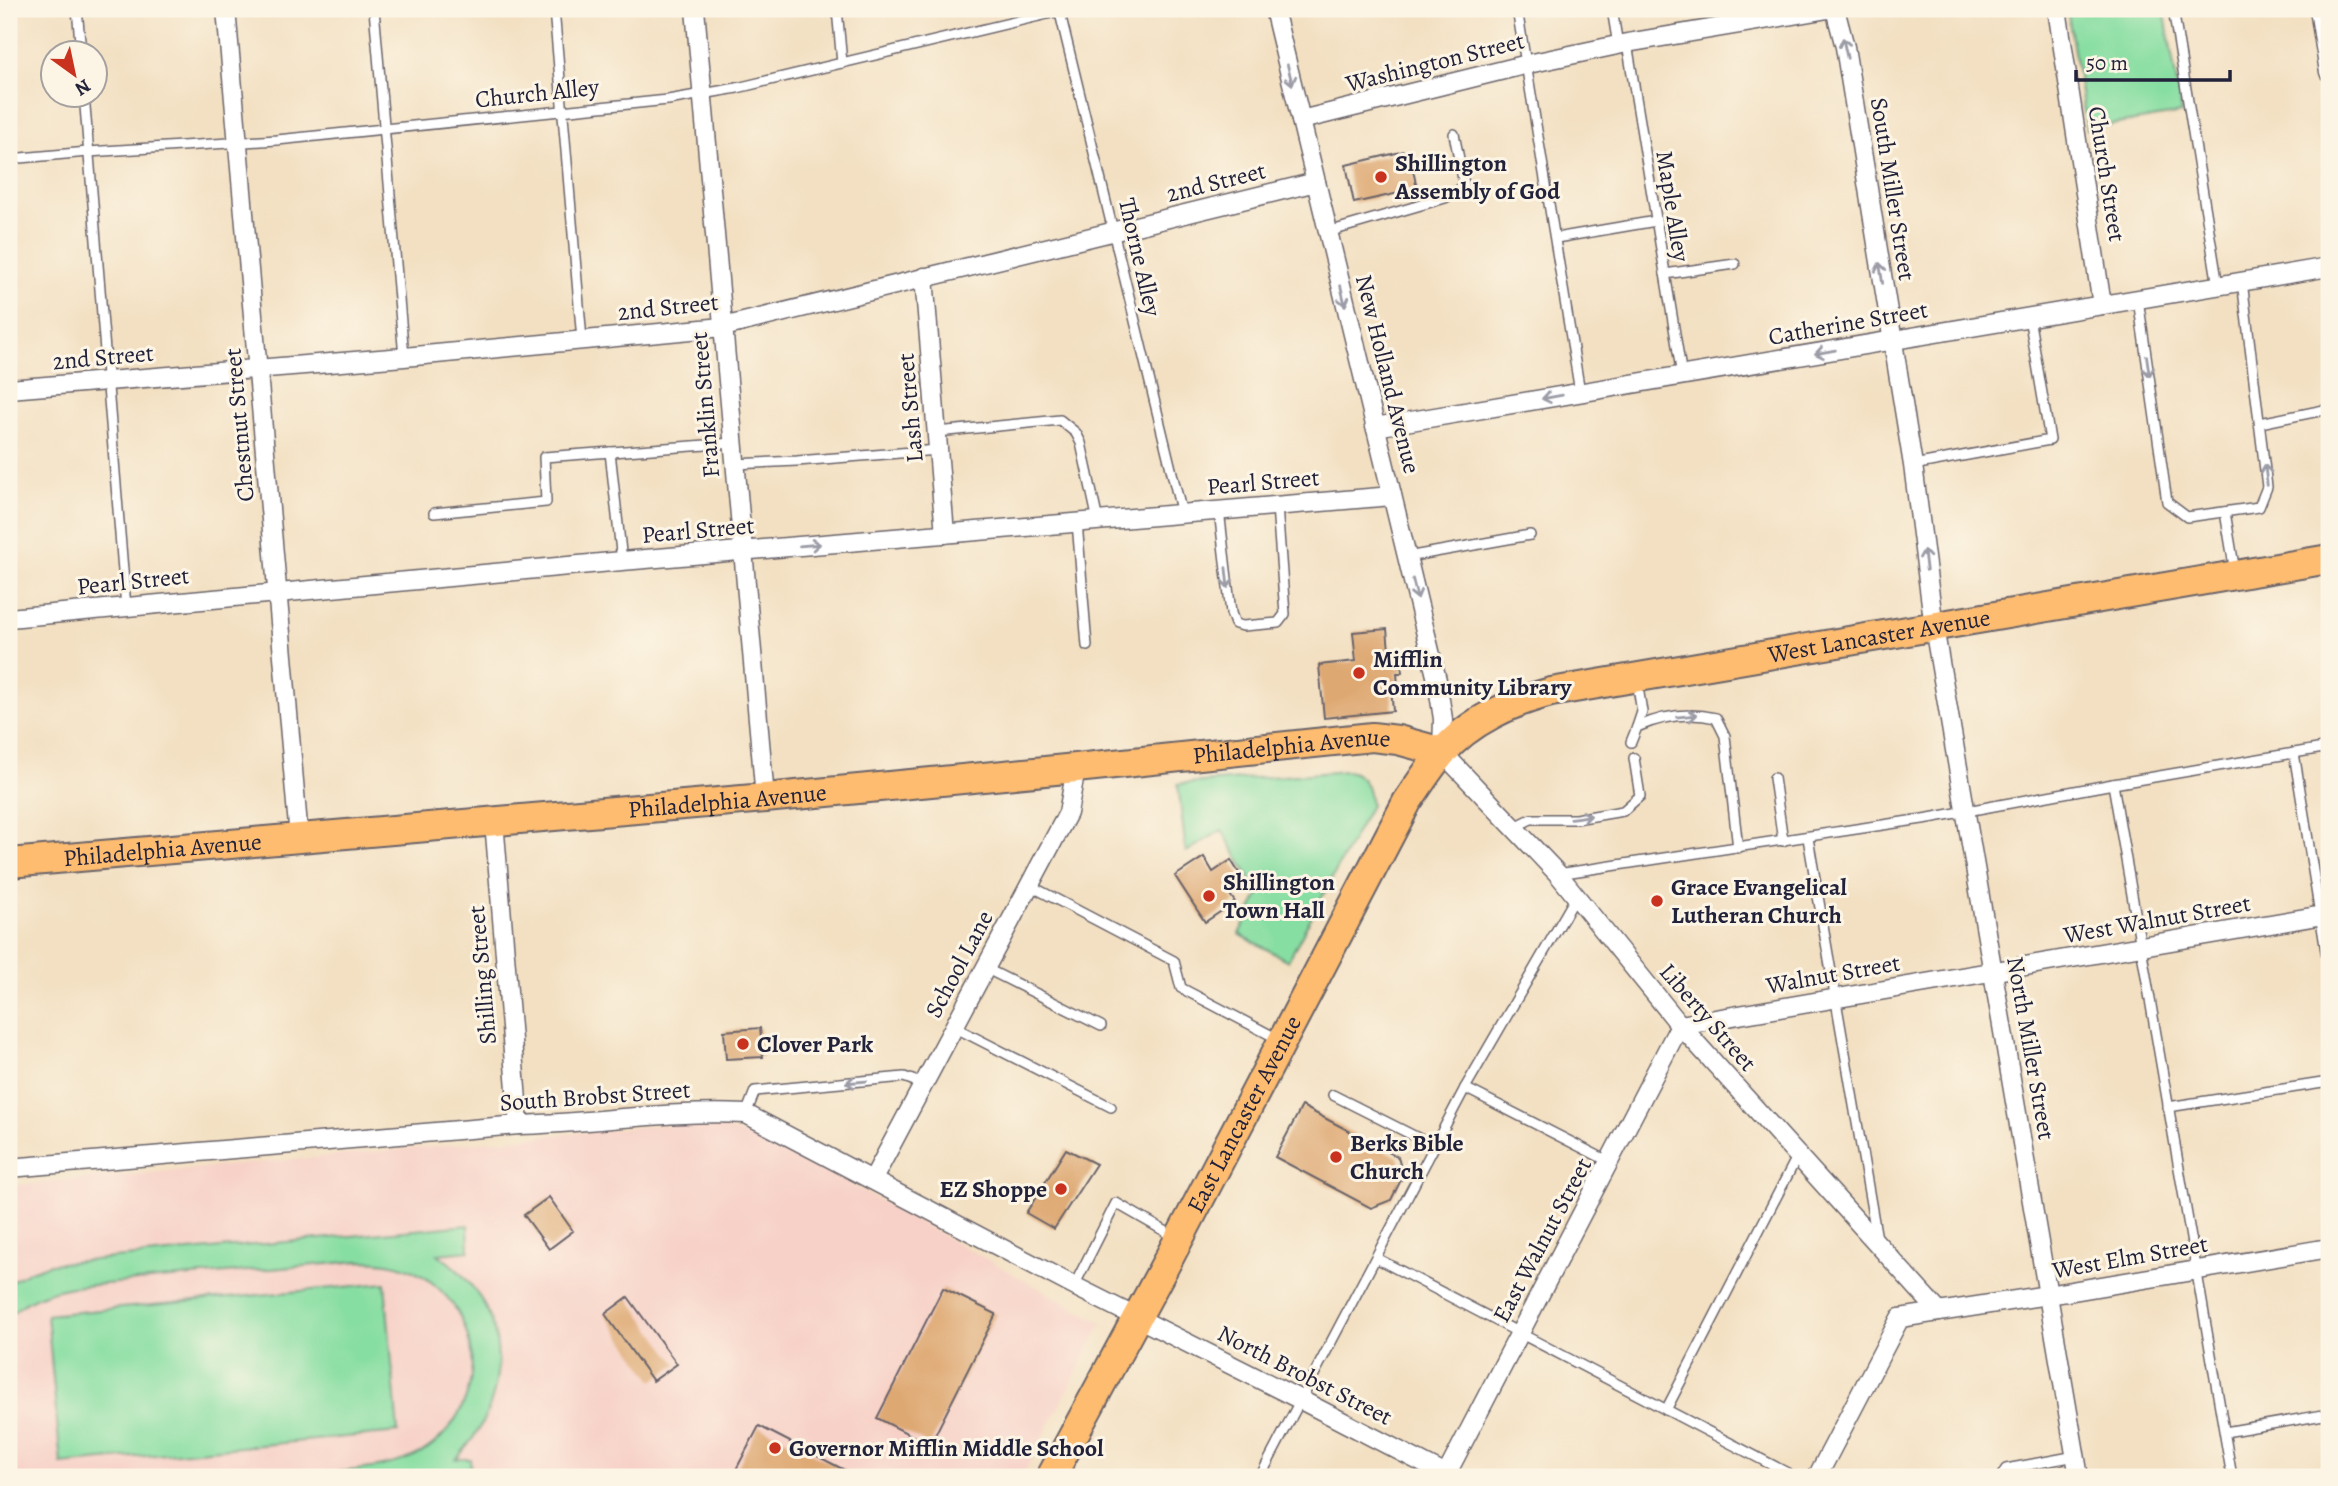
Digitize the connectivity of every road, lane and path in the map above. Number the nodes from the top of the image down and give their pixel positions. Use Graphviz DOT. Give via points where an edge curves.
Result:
graph roads {
  1 [pos="77,9"];
  2 [pos="226,9"];
  3 [pos="374,9"];
  4 [pos="554,9"];
  5 [pos="695,9"];
  6 [pos="836,9"];
  7 [pos="1274,9"];
  8 [pos="1517,9"];
  9 [pos="1612,9"];
  10 [pos="1828,9"];
  11 [pos="1835,9"];
  12 [pos="2057,9"];
  13 [pos="2173,9"];
  14 [pos="2319,9"];
  15 [pos="1060,10"];
  16 [pos="80,38"];
  17 [pos="1623,44"];
  18 [pos="842,63"];
  19 [pos="1528,64"];
  20 [pos="2329,72"];
  21 [pos="703,94"];
  22 [pos="85,108"];
  23 [pos="563,109"];
  24 [pos="1301,120"];
  25 [pos="385,128"];
  26 [pos="1454,134"];
  27 [pos="239,142"];
  28 [pos="88,152"];
  29 [pos="9,159"];
  30 [pos="1316,182"];
  31 [pos="1656,221"];
  32 [pos="1115,231"];
  33 [pos="1328,232"];
  34 [pos="1556,238"];
  35 [pos="1735,264"];
  36 [pos="2329,267"];
  37 [pos="1665,274"];
  38 [pos="924,277"];
  39 [pos="2242,281"];
  40 [pos="2218,286"];
  41 [pos="2138,299"];
  42 [pos="2102,304"];
  43 [pos="2029,317"];
  44 [pos="723,327"];
  45 [pos="582,340"];
  46 [pos="1892,340"];
  47 [pos="404,357"];
  48 [pos="259,369"];
  49 [pos="1682,376"];
  50 [pos="107,381"];
  51 [pos="9,389"];
  52 [pos="1580,393"];
  53 [pos="2329,409"];
  54 [pos="2260,423"];
  55 [pos="1375,427"];
  56 [pos="938,441"];
  57 [pos="733,443"];
  58 [pos="610,452"];
  59 [pos="735,464"];
  60 [pos="1913,465"];
  61 [pos="1392,496"];
  62 [pos="1277,506"];
  63 [pos="1219,510"];
  64 [pos="2225,512"];
  65 [pos="434,513"];
  66 [pos="1182,514"];
  67 [pos="1098,521"];
  68 [pos="1077,523"];
  69 [pos="945,534"];
  70 [pos="1530,535"];
  71 [pos="742,551"];
  72 [pos="1407,557"];
  73 [pos="2329,559"];
  74 [pos="622,561"];
  75 [pos="2236,576"];
  76 [pos="278,592"];
  77 [pos="126,607"];
  78 [pos="9,618"];
  79 [pos="1934,627"];
  80 [pos="1087,646"];
  81 [pos="1636,678"];
  82 [pos="1637,727"];
  83 [pos="1631,742"];
  84 [pos="2329,747"];
  85 [pos="1442,752"];
  86 [pos="2294,753"];
  87 [pos="1634,758"];
  88 [pos="1076,768"];
  89 [pos="1773,778"];
  90 [pos="2113,784"];
  91 [pos="765,798"];
  92 [pos="1965,811"];
  93 [pos="494,821"];
  94 [pos="1515,827"];
  95 [pos="299,838"];
  96 [pos="1808,838"];
  97 [pos="1783,841"];
  98 [pos="1738,848"];
  99 [pos="9,863"];
  100 [pos="1558,874"];
  101 [pos="1029,885"];
  102 [pos="1577,895"];
  103 [pos="2325,915"];
  104 [pos="2141,946"];
  105 [pos="985,968"];
  106 [pos="2329,970"];
  107 [pos="1994,972"];
  108 [pos="1835,999"];
  109 [pos="1680,1025"];
  110 [pos="1101,1026"];
  111 [pos="954,1027"];
  112 [pos="1281,1041"];
  113 [pos="2329,1082"];
  114 [pos="923,1084"];
  115 [pos="1465,1088"];
  116 [pos="1333,1095"];
  117 [pos="1111,1107"];
  118 [pos="2168,1107"];
  119 [pos="746,1114"];
  120 [pos="519,1125"];
  121 [pos="1434,1146"];
  122 [pos="1798,1156"];
  123 [pos="1610,1162"];
  124 [pos="9,1168"];
  125 [pos="873,1179"];
  126 [pos="1179,1239"];
  127 [pos="1878,1244"];
  128 [pos="2329,1248"];
  129 [pos="1376,1258"];
  130 [pos="2198,1270"];
  131 [pos="1074,1286"];
  132 [pos="2049,1295"];
  133 [pos="1939,1312"];
  134 [pos="1137,1317"];
  135 [pos="1521,1334"];
  136 [pos="1301,1400"];
  137 [pos="1666,1410"];
  138 [pos="2329,1414"];
  139 [pos="2225,1432"];
  140 [pos="2076,1456"];
  141 [pos="1051,1477"];
  142 [pos="1260,1477"];
  143 [pos="1447,1477"];
  144 [pos="1795,1477"];
  145 [pos="1817,1477"];
  146 [pos="2001,1477"];
  147 [pos="2080,1477"];
  148 [pos="2232,1477"];
  1 -- 16 [label="lane"];
  2 -- 27 [label="street, Chestnut Street"];
  3 -- 25 [label="lane"];
  4 -- 23 [label="lane"];
  5 -- 21 [label="street, Franklin Street"];
  6 -- 18 [label="lane"];
  7 -- 24 [label="street, New Holland Avenue, one-way"];
  8 -- 19 [label="lane"];
  9 -- 17 [label="lane, Maple Alley"];
  10 -- 17 [label="street, Washington Street"];
  46 -- 11 [label="street, South Miller Street, one-way"];
  12 -- 42 [label="street, Church Street"];
  13 -- 40 [label="lane"];
  14 -- 20 [label="street"];
  15 -- 18 [label="lane, Church Alley"];
  15 -- 32 [label="lane, Thorne Alley"];
  17 -- 19 [label="street, Washington Street"];
  17 -- 31 [label="lane, Maple Alley"];
  18 -- 21 [label="lane, Church Alley"];
  19 -- 24 [label="street, Washington Street"];
  19 -- 34 [label="lane"];
  21 -- 23 [label="lane, Church Alley"];
  21 -- 44 [label="street, Franklin Street"];
  22 -- 28 [label="lane"];
  23 -- 25 [label="lane, Church Alley"];
  23 -- 45 [label="lane"];
  24 -- 30 [label="street, New Holland Avenue"];
  25 -- 27 [label="lane, Church Alley"];
  25 -- 47 [label="lane"];
  26 -- 33 [label="lane" via="1464,184 1459,190"];
  27 -- 28 [label="lane, Church Alley"];
  27 -- 48 [label="street, Chestnut Street"];
  28 -- 29 [label="lane, Church Alley"];
  28 -- 50 [label="lane"];
  30 -- 32 [label="street, 2nd Street"];
  30 -- 33 [label="street, New Holland Avenue"];
  31 -- 34 [label="lane"];
  31 -- 37 [label="lane, Maple Alley"];
  32 -- 38 [label="street, 2nd Street"];
  32 -- 66 [label="lane, Thorne Alley"];
  33 -- 55 [label="street, New Holland Avenue, one-way"];
  34 -- 52 [label="lane"];
  35 -- 37 [label="lane"];
  36 -- 39 [label="street, Catherine Street"];
  37 -- 49 [label="lane, Maple Alley"];
  38 -- 44 [label="street, 2nd Street"];
  38 -- 56 [label="street, Lash Street"];
  39 -- 40 [label="street, Catherine Street"];
  39 -- 54 [label="lane"];
  40 -- 41 [label="street, Catherine Street"];
  41 -- 42 [label="street, Catherine Street"];
  41 -- 64 [label="lane, one-way" via="2167,502 2187,517"];
  42 -- 43 [label="street, Catherine Street"];
  43 -- 46 [label="street, Catherine Street"];
  43 -- 60 [label="lane" via="2050,440"];
  44 -- 45 [label="street, 2nd Street"];
  44 -- 57 [label="street, Franklin Street"];
  45 -- 47 [label="street, 2nd Street"];
  46 -- 49 [label="street, Catherine Street, one-way"];
  46 -- 60 [label="street, South Miller Street"];
  47 -- 48 [label="street, 2nd Street"];
  48 -- 50 [label="street, 2nd Street"];
  48 -- 76 [label="street, Chestnut Street"];
  49 -- 52 [label="street, Catherine Street"];
  50 -- 51 [label="street, 2nd Street"];
  50 -- 77 [label="lane"];
  52 -- 55 [label="street, Catherine Street, one-way"];
  53 -- 54 [label="lane"];
  64 -- 54 [label="lane, one-way" via="2259,508 2267,487"];
  55 -- 61 [label="street, New Holland Avenue"];
  56 -- 59 [label="lane" via="797,461"];
  56 -- 67 [label="lane" via="1060,420 1076,432 1081,443"];
  56 -- 69 [label="street, Lash Street"];
  57 -- 58 [label="lane"];
  57 -- 59 [label="street, Franklin Street"];
  58 -- 65 [label="lane" via="544,457 546,502"];
  58 -- 74 [label="lane"];
  59 -- 71 [label="street, Franklin Street"];
  79 -- 60 [label="street, South Miller Street, one-way"];
  61 -- 62 [label="street, Pearl Street"];
  61 -- 72 [label="street, New Holland Avenue"];
  62 -- 63 [label="street, Pearl Street"];
  63 -- 62 [label="lane, one-way" via="1230,613 1236,624 1243,626 1278,623 1285,614"];
  63 -- 66 [label="street, Pearl Street"];
  64 -- 75 [label="lane"];
  66 -- 67 [label="street, Pearl Street"];
  67 -- 68 [label="street, Pearl Street"];
  68 -- 69 [label="street, Pearl Street"];
  68 -- 80 [label="lane"];
  71 -- 69 [label="street, Pearl Street, one-way"];
  70 -- 72 [label="lane"];
  71 -- 74 [label="street, Pearl Street"];
  71 -- 91 [label="street, Franklin Street"];
  72 -- 85 [label="street, New Holland Avenue, one-way" via="1437,680"];
  73 -- 75 [label="main road, West Lancaster Avenue"];
  74 -- 76 [label="street, Pearl Street"];
  75 -- 79 [label="main road, West Lancaster Avenue"];
  76 -- 77 [label="street, Pearl Street"];
  76 -- 95 [label="street, Chestnut Street"];
  77 -- 78 [label="street, Pearl Street"];
  79 -- 81 [label="main road, West Lancaster Avenue"];
  79 -- 92 [label="street, North Miller Street"];
  81 -- 82 [label="lane" via="1642,712"];
  81 -- 85 [label="main road, West Lancaster Avenue" via="1528,698 1470,728"];
  82 -- 83 [label="lane"];
  82 -- 98 [label="lane, one-way" via="1655,719 1698,714 1716,718 1725,736"];
  84 -- 86 [label="lane"];
  85 -- 88 [label="main road, Philadelphia Avenue" via="1372,737"];
  85 -- 94 [label="street, Liberty Street"];
  85 -- 112 [label="main road, East Lancaster Avenue" via="1407,802"];
  86 -- 90 [label="lane"];
  86 -- 103 [label="lane"];
  94 -- 87 [label="lane, one-way" via="1531,819 1576,819 1623,811 1640,796"];
  88 -- 91 [label="main road, Philadelphia Avenue"];
  88 -- 101 [label="street, School Lane" via="1068,813"];
  89 -- 97 [label="lane"];
  90 -- 92 [label="lane"];
  90 -- 104 [label="lane"];
  91 -- 93 [label="main road, Philadelphia Avenue"];
  92 -- 96 [label="lane"];
  92 -- 107 [label="street, North Miller Street"];
  93 -- 95 [label="main road, Philadelphia Avenue"];
  93 -- 120 [label="street, Shilling Street"];
  94 -- 100 [label="street, Liberty Street"];
  95 -- 99 [label="main road, Philadelphia Avenue"];
  96 -- 97 [label="lane"];
  96 -- 108 [label="lane"];
  97 -- 98 [label="lane"];
  98 -- 100 [label="lane"];
  100 -- 102 [label="street, Liberty Street"];
  101 -- 105 [label="street, School Lane"];
  101 -- 112 [label="lane" via="1174,961 1181,988"];
  102 -- 109 [label="street, Liberty Street"];
  102 -- 115 [label="lane"];
  103 -- 104 [label="street, West Walnut Street"];
  103 -- 106 [label="lane"];
  104 -- 107 [label="street, West Walnut Street"];
  104 -- 118 [label="lane"];
  105 -- 110 [label="lane"];
  105 -- 111 [label="street, School Lane"];
  107 -- 108 [label="street, Walnut Street"];
  107 -- 132 [label="street, North Miller Street"];
  108 -- 109 [label="street, Walnut Street"];
  108 -- 127 [label="lane"];
  109 -- 122 [label="street, Liberty Street"];
  109 -- 123 [label="street, East Walnut Street"];
  111 -- 114 [label="street, School Lane"];
  111 -- 117 [label="lane"];
  112 -- 126 [label="main road, East Lancaster Avenue"];
  113 -- 118 [label="lane"];
  114 -- 119 [label="lane, one-way" via="904,1077 755,1091"];
  114 -- 125 [label="street, School Lane"];
  115 -- 121 [label="lane"];
  115 -- 123 [label="lane"];
  116 -- 121 [label="lane"];
  118 -- 130 [label="lane"];
  119 -- 120 [label="street, South Brobst Street" via="710,1112"];
  119 -- 125 [label="street, South Brobst Street"];
  120 -- 124 [label="street, South Brobst Street"];
  121 -- 129 [label="lane"];
  122 -- 127 [label="street, Liberty Street"];
  122 -- 137 [label="lane"];
  123 -- 135 [label="street, East Walnut Street"];
  125 -- 131 [label="street, South Brobst Street"];
  126 -- 131 [label="lane" via="1116,1203"];
  126 -- 134 [label="main road, East Lancaster Avenue"];
  127 -- 133 [label="street, Liberty Street"];
  128 -- 130 [label="street, West Elm Street"];
  129 -- 135 [label="lane"];
  129 -- 136 [label="lane"];
  130 -- 132 [label="street, West Elm Street"];
  130 -- 139 [label="lane"];
  131 -- 134 [label="street, South Brobst Street"];
  132 -- 133 [label="street, West Elm Street"];
  132 -- 140 [label="street, North Miller Street"];
  133 -- 145 [label="street, West Elm Street" via="1900,1318"];
  134 -- 136 [label="street, North Brobst Street"];
  134 -- 141 [label="main road, East Lancaster Avenue"];
  135 -- 137 [label="lane"];
  135 -- 143 [label="street, East Walnut Street"];
  136 -- 142 [label="lane"];
  136 -- 143 [label="street, North Brobst Street"];
  137 -- 144 [label="lane"];
  138 -- 139 [label="lane"];
  139 -- 148 [label="lane"];
  140 -- 146 [label="lane" via="2006,1469"];
  140 -- 147 [label="street, North Miller Street"];
}
